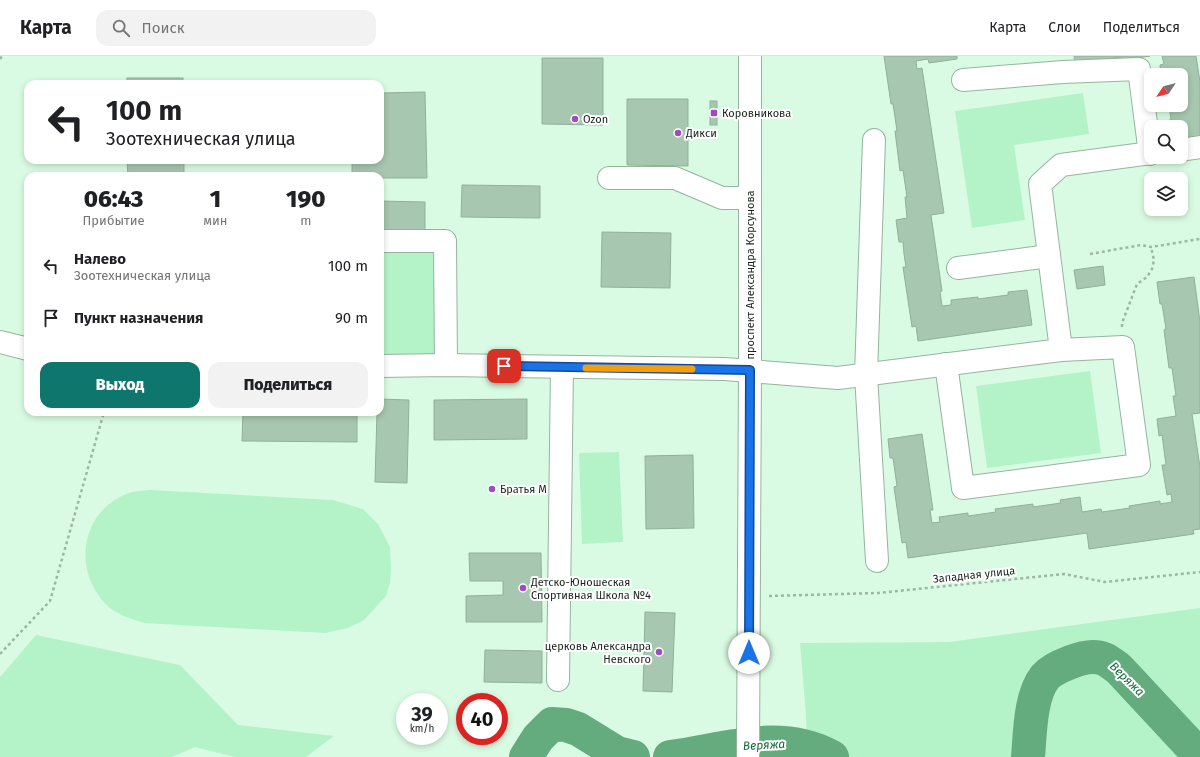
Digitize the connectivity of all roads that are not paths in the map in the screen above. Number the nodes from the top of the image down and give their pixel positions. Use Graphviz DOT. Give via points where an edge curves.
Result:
graph roads {
  1 [pos="750,56"];
  2 [pos="963,80"];
  3 [pos="1146,120"];
  4 [pos="874,140"];
  5 [pos="1200,147"];
  6 [pos="1188,149"];
  7 [pos="1144,155"];
  8 [pos="609,178"];
  9 [pos="750,198"];
  10 [pos="384,241"];
  11 [pos="1049,256"];
  12 [pos="958,268"];
  13 [pos="0,342"];
  14 [pos="24,348"];
  15 [pos="1062,350"];
  16 [pos="946,364"];
  17 [pos="446,365"];
  18 [pos="384,366"];
  19 [pos="562,367"];
  20 [pos="750,370"];
  21 [pos="866,375"];
  22 [pos="876,562"];
  23 [pos="558,680"];
  24 [pos="748,757"];
  1 -- 9 [label="street, проспект Александра Корсунова"];
  2 -- 3 [label="street" via="1139,69"];
  4 -- 21 [label="street"];
  5 -- 6 [label="street"];
  7 -- 11 [label="street" via="1061,166 1040,184"];
  8 -- 9 [label="street" via="675,178 722,198"];
  9 -- 20 [label="street, проспект Александра Корсунова"];
  10 -- 17 [label="street" via="445,240"];
  11 -- 12 [label="street"];
  11 -- 15 [label="street"];
  13 -- 14 [label="street"];
  15 -- 16 [label="street"];
  15 -- 16 [label="street" via="1124,347 1139,465 963,488"];
  16 -- 21 [label="street"];
  17 -- 18 [label="street"];
  17 -- 19 [label="street"];
  19 -- 20 [label="street"];
  19 -- 23 [label="street"];
  20 -- 21 [label="street" via="838,378"];
  20 -- 24 [label="street, проспект Александра Корсунова"];
  21 -- 22 [label="street"];
}
